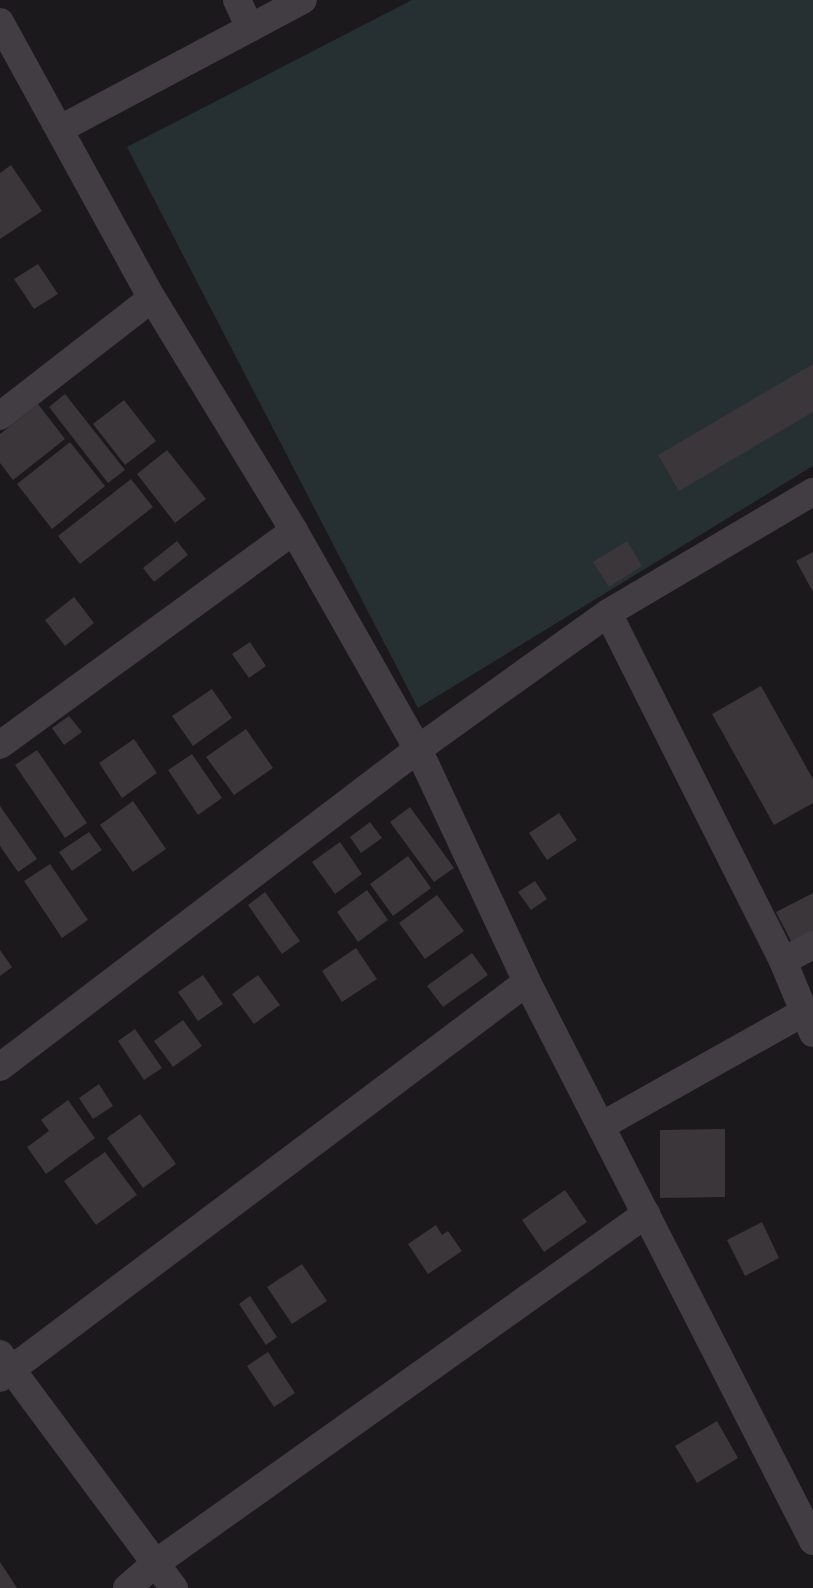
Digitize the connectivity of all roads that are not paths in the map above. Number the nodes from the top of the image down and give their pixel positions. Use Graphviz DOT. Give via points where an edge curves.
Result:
graph roads {
  1 [pos="237,0"];
  2 [pos="303,0"];
  3 [pos="0,22"];
  4 [pos="250,28"];
  5 [pos="60,128"];
  6 [pos="152,298"];
  7 [pos="0,416"];
  8 [pos="813,492"];
  9 [pos="294,531"];
  10 [pos="608,612"];
  11 [pos="0,745"];
  12 [pos="418,749"];
  13 [pos="813,945"];
  14 [pos="783,961"];
  15 [pos="527,982"];
  16 [pos="808,1023"];
  17 [pos="0,1067"];
  18 [pos="601,1126"];
  19 [pos="646,1214"];
  20 [pos="4,1367"];
  21 [pos="813,1541"];
  22 [pos="156,1563"];
  23 [pos="127,1588"];
  24 [pos="174,1588"];
  1 -- 4 [label="street"];
  2 -- 4 [label="street"];
  3 -- 5 [label="street"];
  4 -- 5 [label="street"];
  5 -- 6 [label="street"];
  6 -- 7 [label="street"];
  6 -- 9 [label="street"];
  8 -- 10 [label="street"];
  9 -- 11 [label="street"];
  9 -- 12 [label="street"];
  10 -- 12 [label="street"];
  10 -- 14 [label="street"];
  12 -- 15 [label="street"];
  12 -- 17 [label="street"];
  13 -- 14 [label="street"];
  14 -- 16 [label="street"];
  15 -- 18 [label="street"];
  15 -- 20 [label="street"];
  16 -- 18 [label="street"];
  18 -- 19 [label="street"];
  19 -- 21 [label="street"];
  19 -- 22 [label="street"];
  20 -- 22 [label="street"];
  22 -- 23 [label="street"];
  22 -- 24 [label="street"];
}
